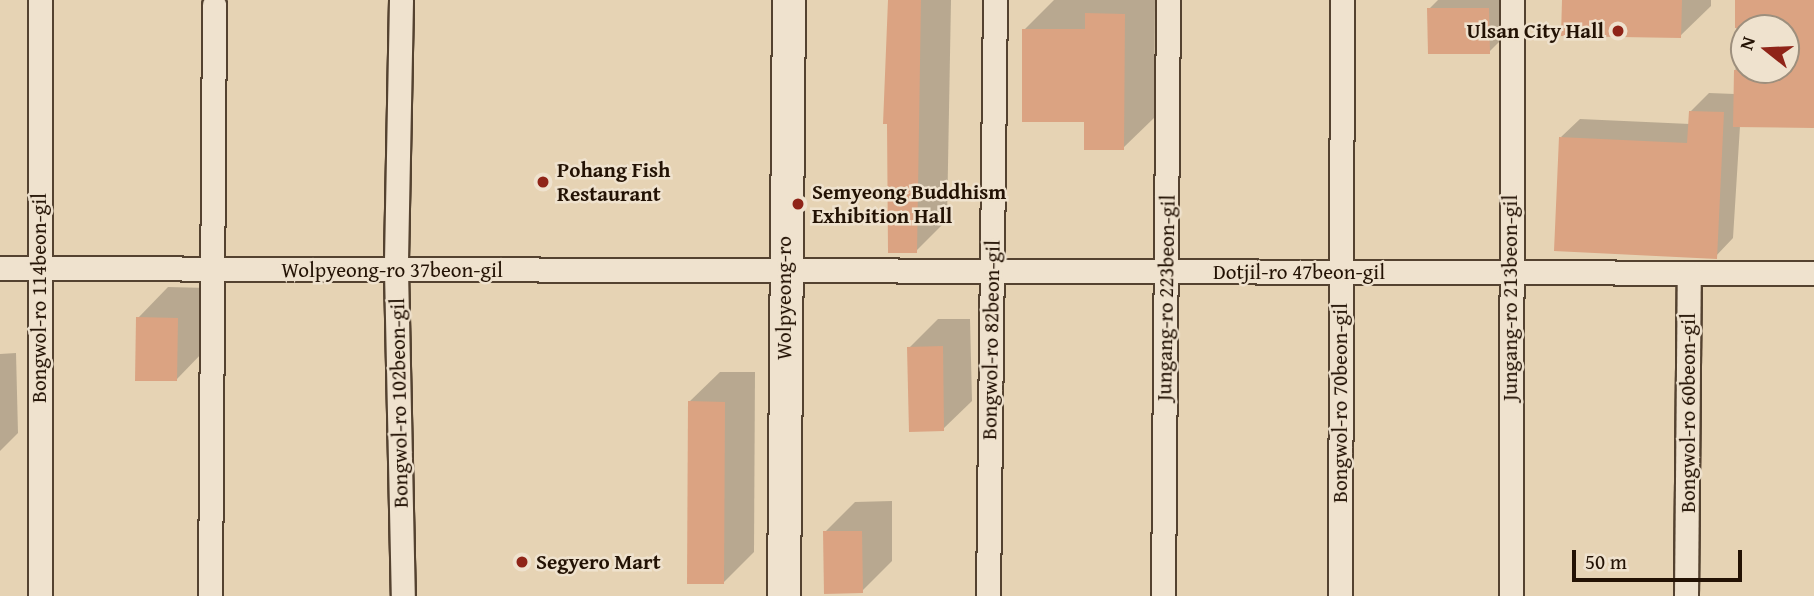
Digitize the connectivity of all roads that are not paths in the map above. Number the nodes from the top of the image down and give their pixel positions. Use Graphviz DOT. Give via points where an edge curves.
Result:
graph roads {
  1 [pos="40,0"];
  2 [pos="401,0"];
  3 [pos="789,0"];
  4 [pos="995,0"];
  5 [pos="1168,0"];
  6 [pos="1342,0"];
  7 [pos="1512,0"];
  8 [pos="214,5"];
  9 [pos="0,268"];
  10 [pos="39,268"];
  11 [pos="213,270"];
  12 [pos="396,270"];
  13 [pos="784,271"];
  14 [pos="992,272"];
  15 [pos="1166,272"];
  16 [pos="1341,272"];
  17 [pos="1511,273"];
  18 [pos="1689,273"];
  19 [pos="1814,273"];
  20 [pos="40,596"];
  21 [pos="210,596"];
  22 [pos="403,596"];
  23 [pos="784,596"];
  24 [pos="988,596"];
  25 [pos="1163,596"];
  26 [pos="1340,596"];
  27 [pos="1511,596"];
  28 [pos="1686,596"];
  1 -- 10 [label="street, Bongwol-ro 114beon-gil"];
  2 -- 12 [label="street, Bongwol-ro 102beon-gil"];
  3 -- 13 [label="main road, Wolpyeong-ro"];
  4 -- 14 [label="street, Bongwol-ro 82beon-gil"];
  5 -- 15 [label="street, Jungang-ro 223beon-gil"];
  6 -- 16 [label="street, Bongwol-ro 70beon-gil"];
  7 -- 17 [label="street, Jungang-ro 213beon-gil"];
  8 -- 11 [label="street"];
  9 -- 10 [label="street, Wolpyeong-ro 37beon-gil"];
  10 -- 11 [label="street, Wolpyeong-ro 37beon-gil"];
  10 -- 20 [label="street, Bongwol-ro 114beon-gil"];
  11 -- 12 [label="street, Wolpyeong-ro 37beon-gil"];
  11 -- 21 [label="street"];
  12 -- 13 [label="street, Wolpyeong-ro 37beon-gil"];
  12 -- 22 [label="street, Bongwol-ro 102beon-gil"];
  13 -- 14 [label="street, Dotjil-ro 47beon-gil"];
  13 -- 23 [label="main road, Wolpyeong-ro"];
  14 -- 15 [label="street, Dotjil-ro 47beon-gil"];
  14 -- 24 [label="street, Bongwol-ro 82beon-gil"];
  15 -- 16 [label="street, Dotjil-ro 47beon-gil"];
  15 -- 25 [label="street, Jungang-ro 223beon-gil"];
  16 -- 17 [label="street, Dotjil-ro 47beon-gil"];
  16 -- 26 [label="street, Bongwol-ro 70beon-gil"];
  17 -- 18 [label="street, Dotjil-ro 47beon-gil"];
  17 -- 27 [label="street, Jungang-ro 213beon-gil"];
  18 -- 19 [label="street, Dotjil-ro 47beon-gil"];
  18 -- 28 [label="street, Bongwol-ro 60beon-gil"];
}
